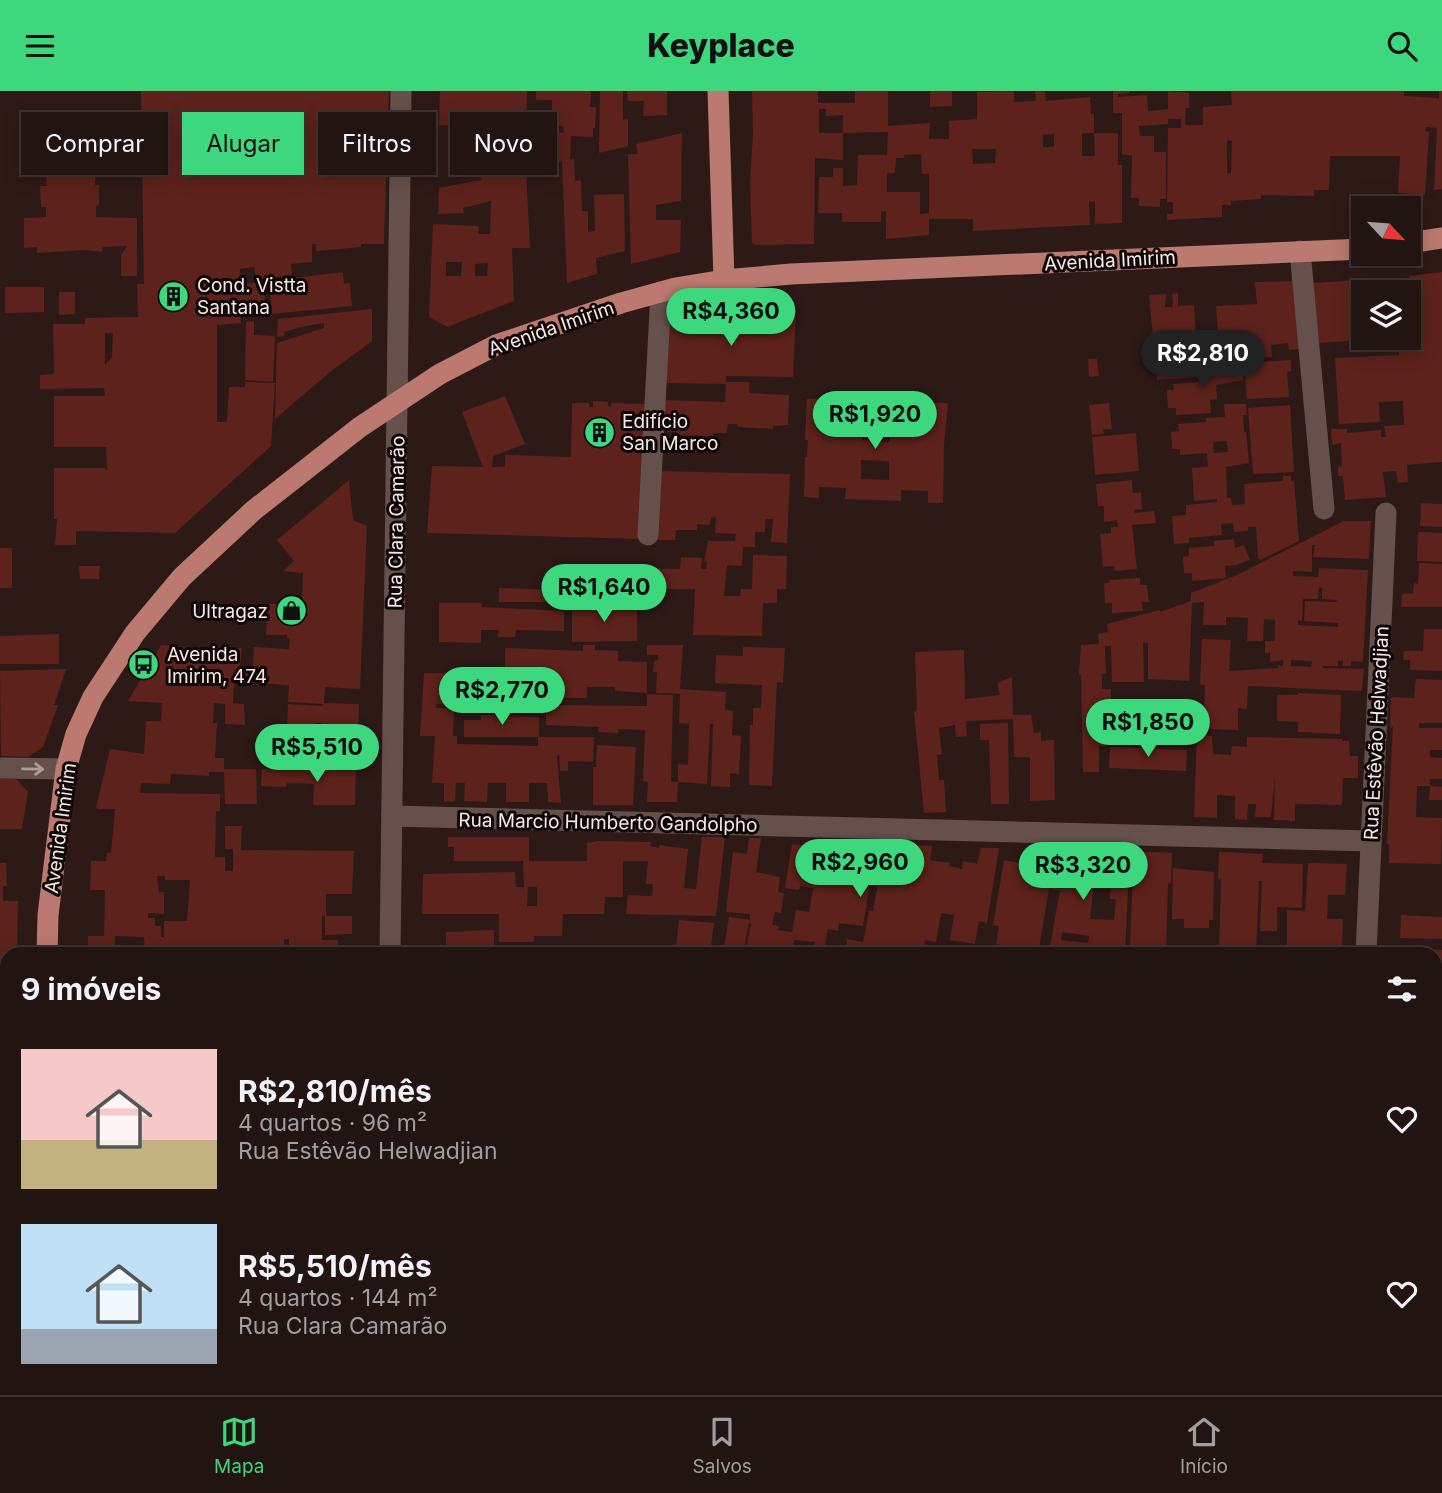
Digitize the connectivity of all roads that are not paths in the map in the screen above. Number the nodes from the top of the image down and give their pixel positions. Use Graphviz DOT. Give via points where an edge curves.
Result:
graph roads {
  1 [pos="401,91"];
  2 [pos="718,91"];
  3 [pos="1442,238"];
  4 [pos="1421,241"];
  5 [pos="1351,249"];
  6 [pos="1300,251"];
  7 [pos="724,280"];
  8 [pos="661,292"];
  9 [pos="398,402"];
  10 [pos="1324,509"];
  11 [pos="1386,513"];
  12 [pos="648,535"];
  13 [pos="0,768"];
  14 [pos="66,769"];
  15 [pos="392,816"];
  16 [pos="1371,841"];
  17 [pos="47,947"];
  18 [pos="390,947"];
  19 [pos="1366,947"];
  1 -- 9 [label="street, Rua Clara Camarão"];
  2 -- 7 [label="main road"];
  3 -- 4 [label="main road"];
  5 -- 6 [label="main road, Avenida Imirim"];
  6 -- 7 [label="main road, Avenida Imirim"];
  6 -- 10 [label="street"];
  7 -- 8 [label="main road, Avenida Imirim"];
  8 -- 9 [label="main road, Avenida Imirim" via="496,345"];
  8 -- 12 [label="street"];
  9 -- 14 [label="main road, Avenida Imirim" via="254,510 183,576 135,633 93,697"];
  9 -- 15 [label="street, Rua Clara Camarão"];
  11 -- 16 [label="street, Rua Estêvão Helwadjian"];
  13 -- 14 [label="street, one-way"];
  14 -- 17 [label="main road, Avenida Imirim"];
  15 -- 16 [label="street, Rua Marcio Humberto Gandolpho"];
  15 -- 18 [label="street, Rua Clara Camarão"];
  16 -- 19 [label="street, Rua Estêvão Helwadjian"];
}
